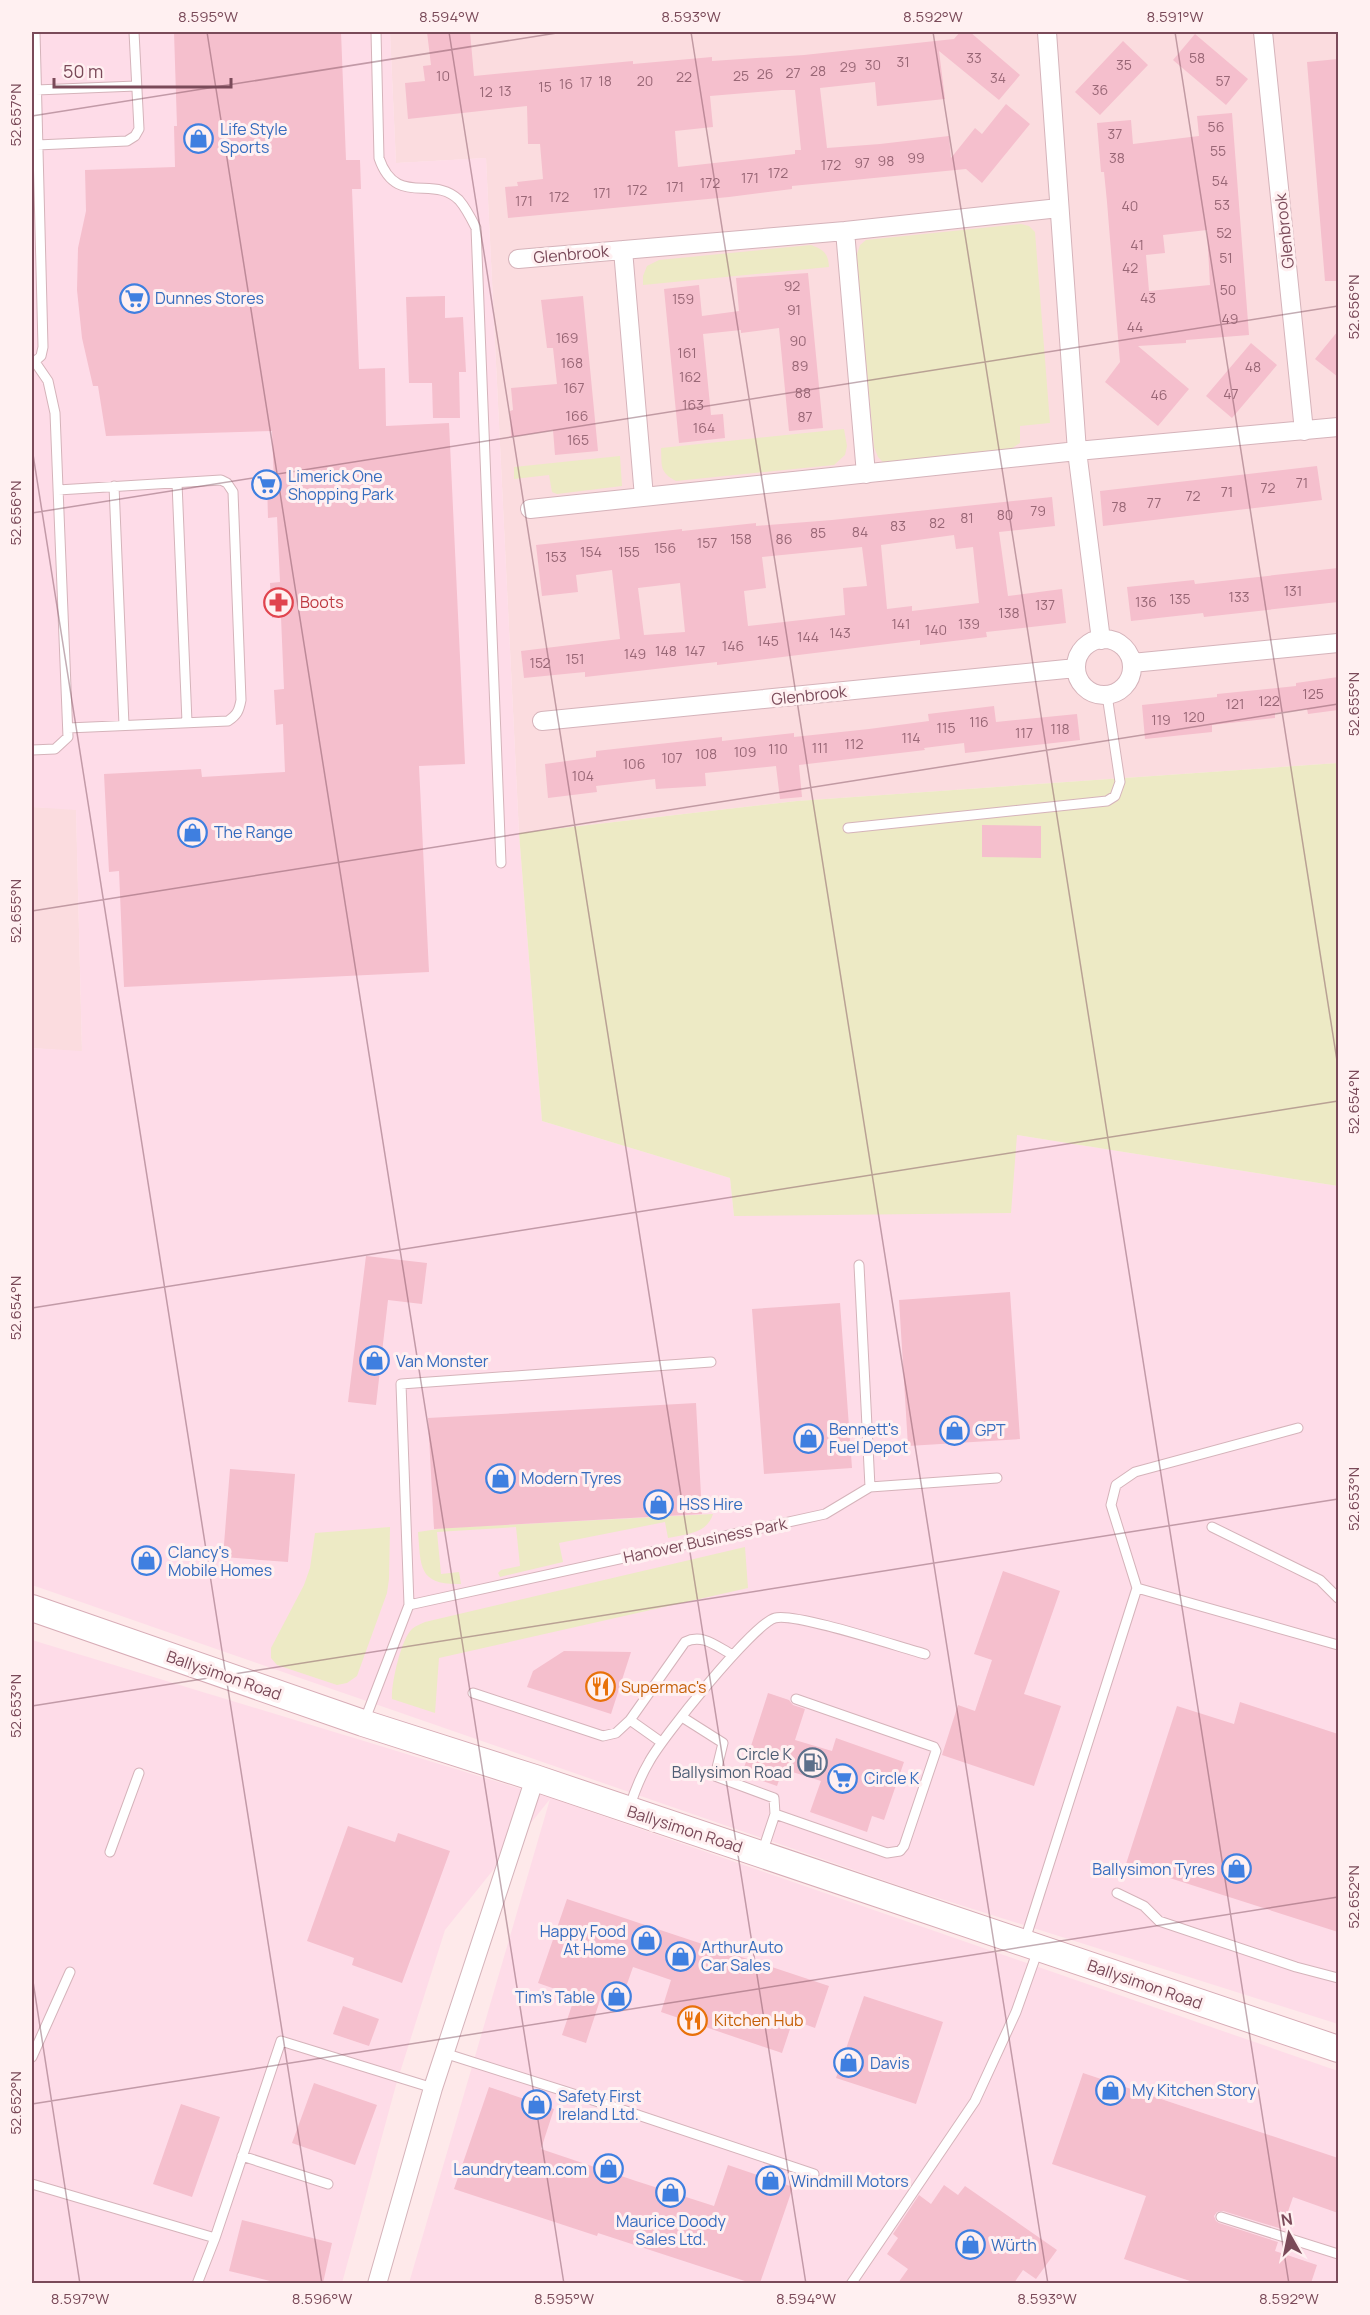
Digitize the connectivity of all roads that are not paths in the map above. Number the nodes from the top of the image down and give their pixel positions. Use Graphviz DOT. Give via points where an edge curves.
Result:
graph roads {
  1 [pos="34,32"];
  2 [pos="134,32"];
  3 [pos="376,32"];
  4 [pos="1047,32"];
  5 [pos="1263,32"];
  6 [pos="136,86"];
  7 [pos="36,90"];
  8 [pos="37,145"];
  9 [pos="1059,208"];
  10 [pos="845,231"];
  11 [pos="623,250"];
  12 [pos="36,254"];
  13 [pos="518,259"];
  14 [pos="42,307"];
  15 [pos="32,308"];
  16 [pos="33,363"];
  17 [pos="1338,427"];
  18 [pos="1305,430"];
  19 [pos="1077,451"];
  20 [pos="866,474"];
  21 [pos="177,483"];
  22 [pos="114,486"];
  23 [pos="58,490"];
  24 [pos="644,497"];
  25 [pos="530,509"];
  26 [pos="1101,640"];
  27 [pos="1338,644"];
  28 [pos="1132,663"];
  29 [pos="1076,668"];
  30 [pos="1107,695"];
  31 [pos="542,721"];
  32 [pos="187,722"];
  33 [pos="124,725"];
  34 [pos="68,728"];
  35 [pos="32,750"];
  36 [pos="848,828"];
  37 [pos="501,863"];
  38 [pos="859,1265"];
  39 [pos="711,1362"];
  40 [pos="1298,1428"];
  41 [pos="997,1478"];
  42 [pos="870,1487"];
  43 [pos="1212,1527"];
  44 [pos="1137,1588"];
  45 [pos="1338,1598"];
  46 [pos="410,1605"];
  47 [pos="32,1608"];
  48 [pos="1338,1645"];
  49 [pos="926,1654"];
  50 [pos="733,1655"];
  51 [pos="473,1693"];
  52 [pos="796,1699"];
  53 [pos="682,1717"];
  54 [pos="630,1719"];
  55 [pos="363,1723"];
  56 [pos="661,1742"];
  57 [pos="139,1773"];
  58 [pos="535,1778"];
  59 [pos="628,1811"];
  60 [pos="776,1814"];
  61 [pos="111,1852"];
  62 [pos="761,1854"];
  63 [pos="1117,1893"];
  64 [pos="1031,1946"];
  65 [pos="70,1972"];
  66 [pos="1338,1978"];
  67 [pos="1338,2049"];
  68 [pos="444,2054"];
  69 [pos="32,2057"];
  70 [pos="433,2088"];
  71 [pos="242,2156"];
  72 [pos="814,2174"];
  73 [pos="32,2184"];
  74 [pos="328,2184"];
  75 [pos="1221,2217"];
  76 [pos="215,2238"];
  77 [pos="1338,2254"];
  78 [pos="196,2283"];
  79 [pos="377,2283"];
  80 [pos="851,2283"];
  1 -- 7 [label="lane"];
  2 -- 6 [label="lane"];
  3 -- 37 [label="lane" via="379,158 384,172 396,184 444,192 458,199 476,228"];
  4 -- 9 [label="street"];
  5 -- 18 [label="street, Glenbrook"];
  6 -- 7 [label="lane"];
  6 -- 8 [label="lane" via="139,129 128,141"];
  7 -- 8 [label="lane"];
  8 -- 12 [label="lane"];
  9 -- 10 [label="street, Glenbrook"];
  9 -- 19 [label="street"];
  10 -- 11 [label="street, Glenbrook"];
  10 -- 20 [label="street"];
  11 -- 13 [label="street, Glenbrook"];
  11 -- 24 [label="street, Glenbrook"];
  12 -- 14 [label="lane"];
  14 -- 15 [label="lane"];
  14 -- 16 [label="lane" via="43,347 41,356"];
  16 -- 23 [label="lane" via="48,381 55,412"];
  17 -- 18 [label="street"];
  18 -- 19 [label="street"];
  19 -- 20 [label="street"];
  19 -- 26 [label="street"];
  20 -- 24 [label="street"];
  21 -- 22 [label="lane"];
  21 -- 32 [label="lane"];
  21 -- 32 [label="lane" via="221,480 233,492 240,710 228,721"];
  22 -- 23 [label="lane"];
  22 -- 33 [label="lane"];
  23 -- 34 [label="lane"];
  24 -- 25 [label="street"];
  26 -- 28 [label="street" via="1124,648"];
  26 -- 29 [label="street" via="1085,647"];
  27 -- 28 [label="street"];
  28 -- 30 [label="street" via="1129,680 1116,693"];
  29 -- 30 [label="street" via="1084,687"];
  29 -- 31 [label="street, Glenbrook"];
  30 -- 36 [label="lane" via="1120,782 1115,796 1107,801"];
  32 -- 33 [label="lane"];
  33 -- 34 [label="lane"];
  34 -- 35 [label="lane" via="68,737 55,749"];
  38 -- 42 [label="lane"];
  39 -- 46 [label="lane" via="401,1384"];
  40 -- 44 [label="lane" via="1135,1472 1116,1485 1111,1505"];
  41 -- 42 [label="lane, Hanover Business Park"];
  42 -- 46 [label="lane, Hanover Business Park" via="825,1514"];
  43 -- 45 [label="lane" via="1320,1580"];
  44 -- 48 [label="lane"];
  44 -- 64 [label="lane"];
  46 -- 55 [label="lane"];
  47 -- 55 [label="main road, Ballysimon Road"];
  49 -- 50 [label="lane" via="775,1617"];
  50 -- 53 [label="lane"];
  50 -- 54 [label="lane" via="702,1638 685,1642"];
  51 -- 54 [label="lane" via="603,1736 616,1733"];
  52 -- 60 [label="lane" via="936,1750 900,1851 887,1853"];
  53 -- 56 [label="lane"];
  53 -- 60 [label="lane" via="723,1743 715,1776 774,1798"];
  54 -- 56 [label="lane"];
  55 -- 58 [label="main road, Ballysimon Road"];
  56 -- 59 [label="lane"];
  57 -- 61 [label="lane"];
  58 -- 59 [label="main road, Ballysimon Road"];
  58 -- 68 [label="street"];
  59 -- 62 [label="main road, Ballysimon Road"];
  60 -- 62 [label="lane"];
  62 -- 64 [label="main road, Ballysimon Road"];
  63 -- 66 [label="lane" via="1144,1906 1159,1921"];
  64 -- 67 [label="main road, Ballysimon Road"];
  64 -- 80 [label="lane" via="1016,2012 975,2101"];
  65 -- 69 [label="lane"];
  68 -- 70 [label="street"];
  68 -- 72 [label="lane"];
  70 -- 71 [label="lane" via="281,2041"];
  70 -- 79 [label="street"];
  71 -- 74 [label="lane"];
  71 -- 76 [label="lane"];
  73 -- 76 [label="lane"];
  75 -- 77 [label="lane"];
  76 -- 78 [label="lane"];
}
